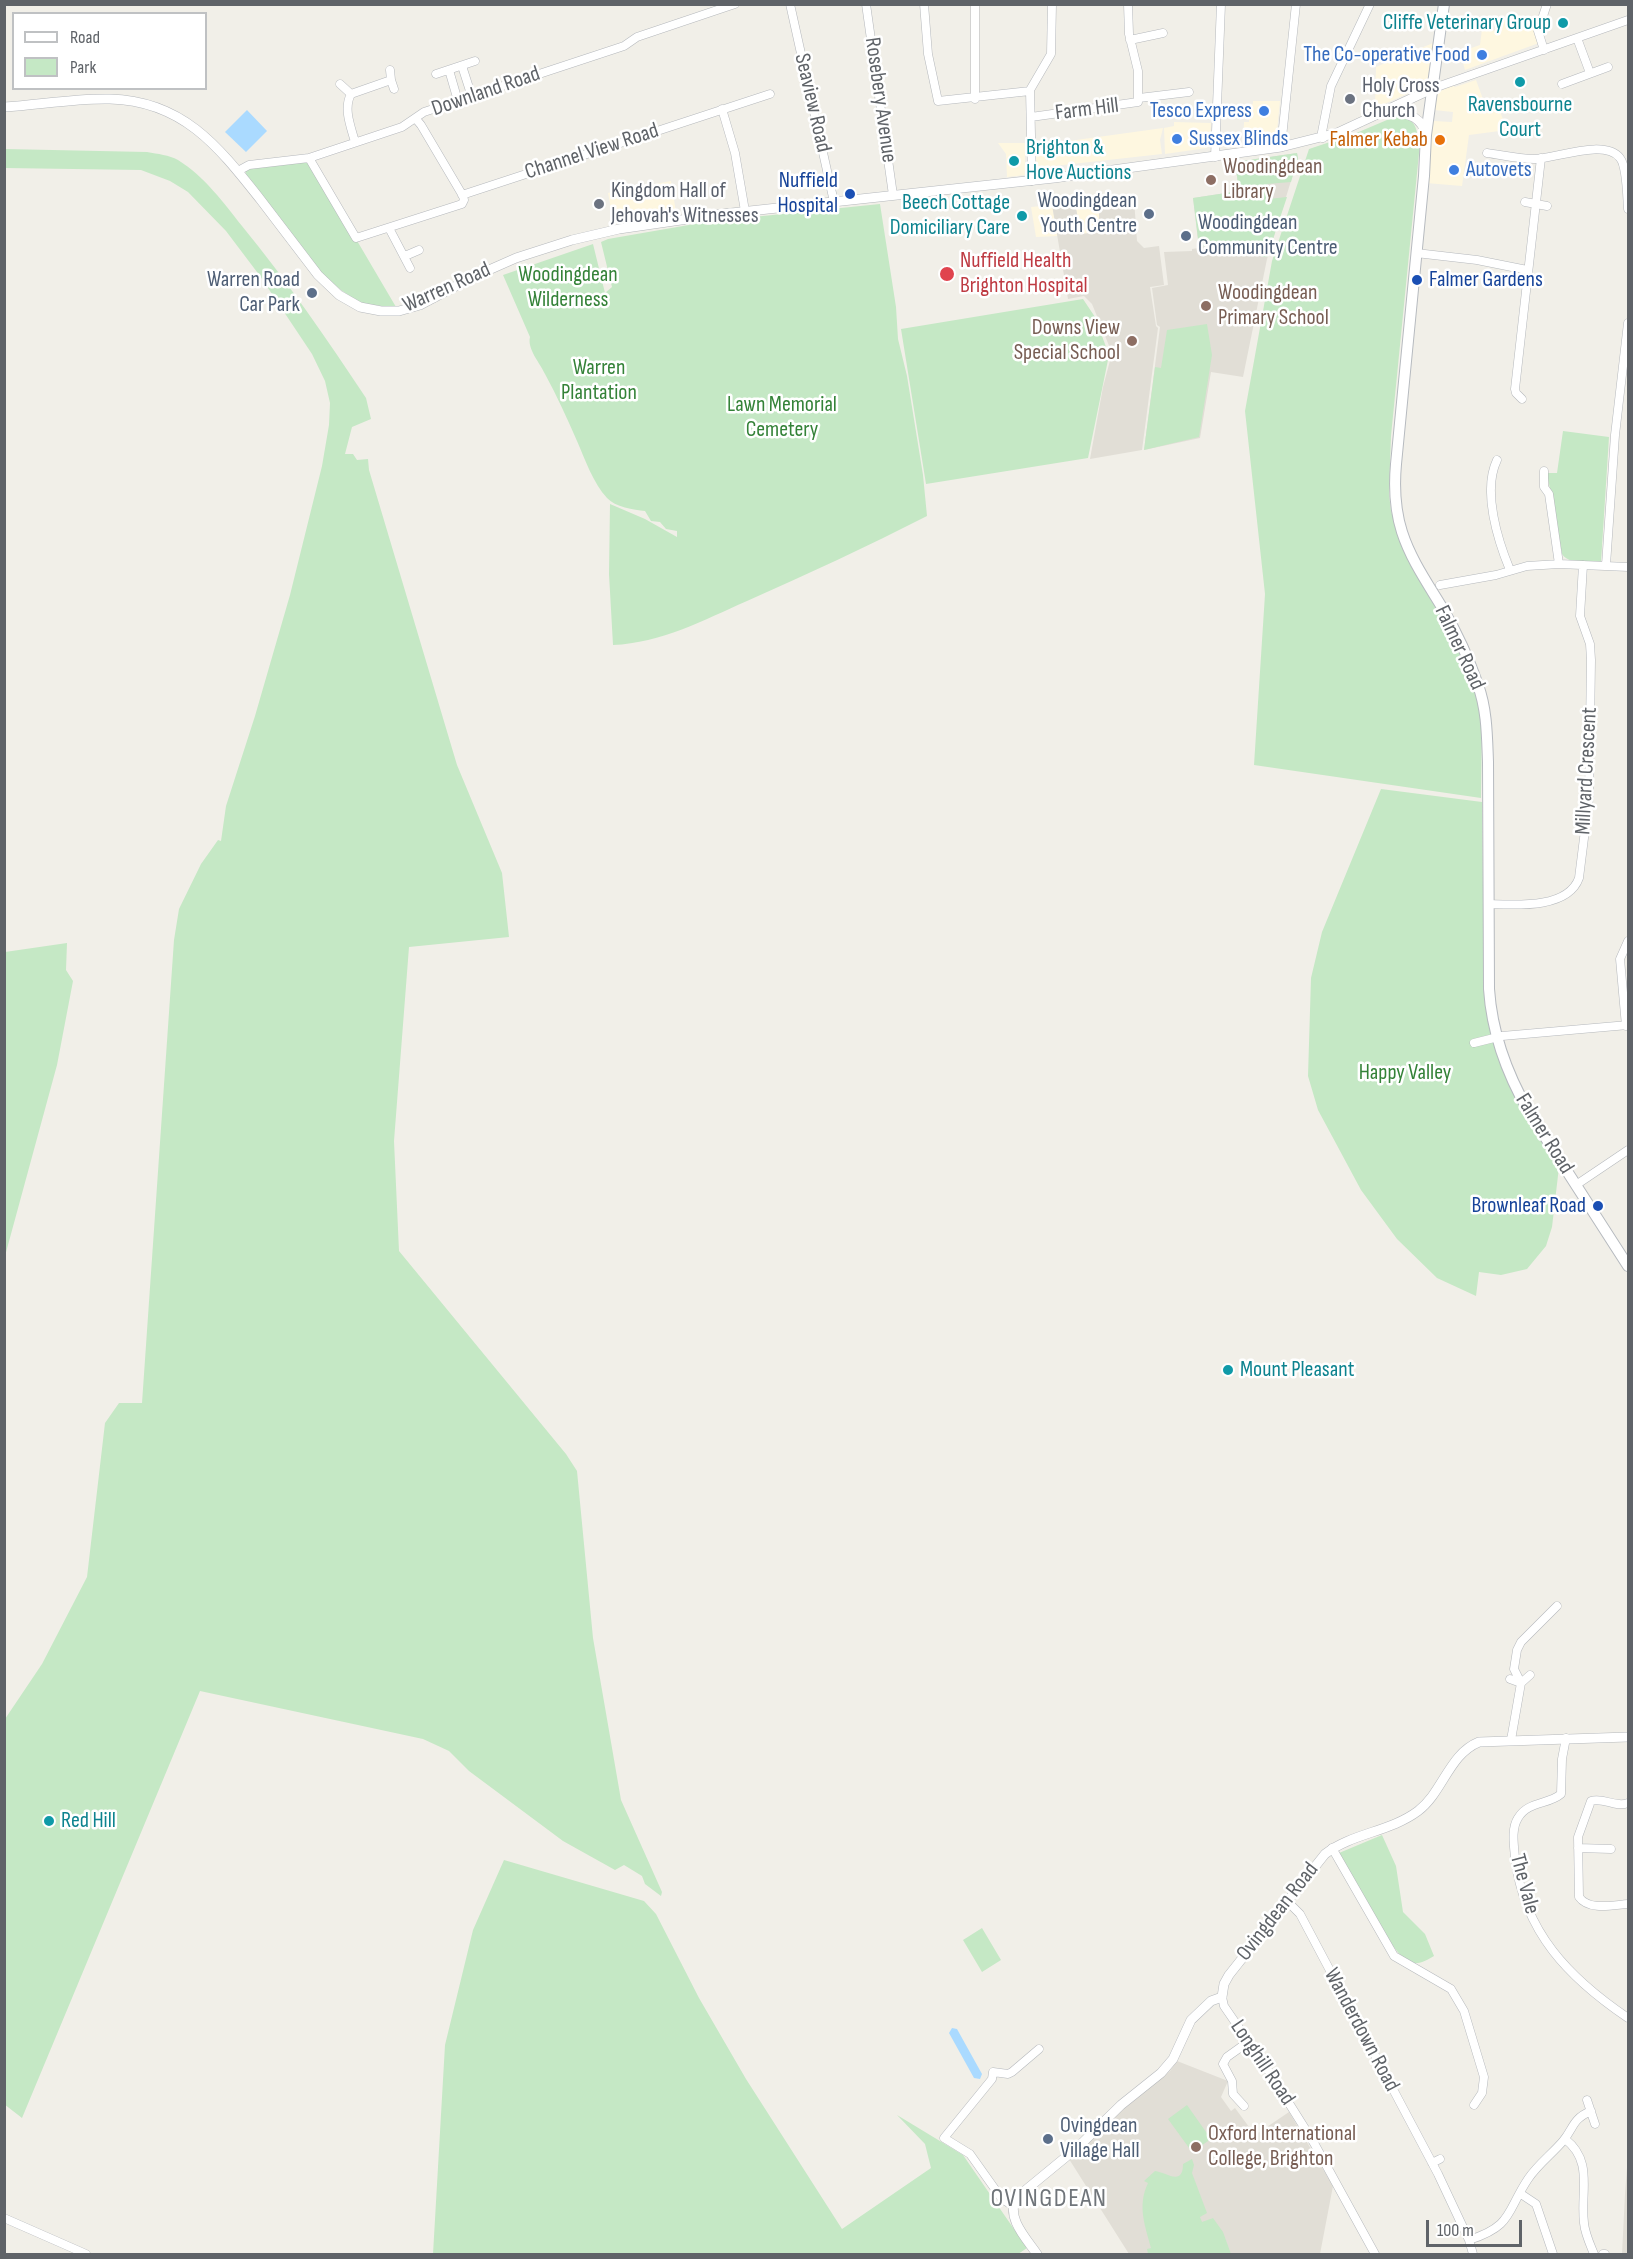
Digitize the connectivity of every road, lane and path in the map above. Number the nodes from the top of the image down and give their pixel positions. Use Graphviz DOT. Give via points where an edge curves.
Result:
graph roads {
  1 [pos="735,4"];
  2 [pos="790,4"];
  3 [pos="866,4"];
  4 [pos="924,4"];
  5 [pos="975,4"];
  6 [pos="1052,4"];
  7 [pos="1128,4"];
  8 [pos="1221,4"];
  9 [pos="1296,4"];
  10 [pos="1370,4"];
  11 [pos="1444,4"];
  12 [pos="1547,4"];
  13 [pos="1629,20"];
  14 [pos="1163,33"];
  15 [pos="1577,38"];
  16 [pos="1130,40"];
  17 [pos="1544,50"];
  18 [pos="475,61"];
  19 [pos="462,66"];
  20 [pos="1608,67"];
  21 [pos="390,70"];
  22 [pos="449,70"];
  23 [pos="1590,73"];
  24 [pos="436,74"];
  25 [pos="391,80"];
  26 [pos="340,84"];
  27 [pos="1562,84"];
  28 [pos="1434,88"];
  29 [pos="394,89"];
  30 [pos="1030,92"];
  31 [pos="1189,92"];
  32 [pos="351,94"];
  33 [pos="770,94"];
  34 [pos="472,97"];
  35 [pos="1139,98"];
  36 [pos="975,99"];
  37 [pos="458,101"];
  38 [pos="4,107"];
  39 [pos="722,109"];
  40 [pos="1391,109"];
  41 [pos="1031,117"];
  42 [pos="416,119"];
  43 [pos="1426,135"];
  44 [pos="1323,138"];
  45 [pos="355,142"];
  46 [pos="1281,147"];
  47 [pos="1487,153"];
  48 [pos="1215,157"];
  49 [pos="309,158"];
  50 [pos="1541,158"];
  51 [pos="1626,164"];
  52 [pos="238,171"];
  53 [pos="1032,180"];
  54 [pos="462,195"];
  55 [pos="893,195"];
  56 [pos="834,202"];
  57 [pos="1525,202"];
  58 [pos="1536,204"];
  59 [pos="1546,206"];
  60 [pos="1629,208"];
  61 [pos="745,211"];
  62 [pos="389,228"];
  63 [pos="417,252"];
  64 [pos="1416,253"];
  65 [pos="405,256"];
  66 [pos="410,268"];
  67 [pos="1527,270"];
  68 [pos="1629,323"];
  69 [pos="1522,399"];
  70 [pos="1497,460"];
  71 [pos="1544,471"];
  72 [pos="1559,564"];
  73 [pos="1583,565"];
  74 [pos="1606,566"];
  75 [pos="1629,567"];
  76 [pos="1510,570"];
  77 [pos="1440,585"];
  78 [pos="1489,904"];
  79 [pos="1629,941"];
  80 [pos="1627,1025"];
  81 [pos="1497,1037"];
  82 [pos="1474,1043"];
  83 [pos="1629,1150"];
  84 [pos="1576,1185"];
  85 [pos="1629,1266"];
  86 [pos="1557,1606"];
  87 [pos="1530,1675"];
  88 [pos="1510,1679"];
  89 [pos="1521,1683"];
  90 [pos="1629,1737"];
  91 [pos="1566,1738"];
  92 [pos="1511,1740"];
  93 [pos="1629,1803"];
  94 [pos="1332,1848"];
  95 [pos="1578,1848"];
  96 [pos="1611,1849"];
  97 [pos="1286,1900"];
  98 [pos="1629,1904"];
  99 [pos="1222,1996"];
  100 [pos="1629,2018"];
  101 [pos="1248,2042"];
  102 [pos="1039,2049"];
  103 [pos="1587,2100"];
  104 [pos="1474,2105"];
  105 [pos="1244,2106"];
  106 [pos="1591,2111"];
  107 [pos="1595,2124"];
  108 [pos="1565,2139"];
  109 [pos="1440,2159"];
  110 [pos="1432,2163"];
  111 [pos="1521,2194"];
  112 [pos="1013,2206"];
  113 [pos="4,2218"];
  114 [pos="1469,2240"];
  115 [pos="86,2254"];
  116 [pos="1037,2254"];
  117 [pos="1375,2254"];
  118 [pos="1473,2254"];
  119 [pos="1554,2254"];
  120 [pos="1594,2254"];
  1 -- 34 [label="street, Downland Road"];
  2 -- 56 [label="street, Seaview Road"];
  3 -- 55 [label="street, Rosebery Avenue"];
  4 -- 36 [label="street" via="928,54 938,101"];
  5 -- 36 [label="street"];
  6 -- 30 [label="street" via="1051,54"];
  7 -- 16 [label="street, Farm Hill"];
  8 -- 48 [label="street"];
  9 -- 46 [label="street"];
  10 -- 44 [label="street" via="1331,86"];
  11 -- 28 [label="main road, Falmer Road"];
  12 -- 17 [label="street" via="1538,31"];
  13 -- 15 [label="street"];
  14 -- 16 [label="street"];
  15 -- 17 [label="street"];
  15 -- 23 [label="street"];
  16 -- 35 [label="street, Farm Hill" via="1138,71"];
  17 -- 28 [label="street"];
  18 -- 19 [label="street"];
  19 -- 22 [label="street"];
  19 -- 34 [label="street"];
  20 -- 23 [label="street"];
  21 -- 25 [label="street"];
  22 -- 24 [label="street"];
  22 -- 37 [label="street"];
  23 -- 27 [label="street"];
  25 -- 29 [label="street"];
  25 -- 32 [label="street"];
  26 -- 32 [label="street"];
  28 -- 40 [label="street, Warren Road"];
  28 -- 43 [label="main road, Falmer Road"];
  30 -- 36 [label="street"];
  30 -- 41 [label="street"];
  31 -- 35 [label="street, Farm Hill"];
  32 -- 45 [label="street" via="348,115"];
  33 -- 39 [label="street, Channel View Road"];
  34 -- 37 [label="street, Downland Road"];
  35 -- 41 [label="street, Farm Hill" via="1134,104"];
  37 -- 42 [label="street, Downland Road" via="424,112"];
  38 -- 52 [label="street, Warren Road" via="99,99 142,104 168,113 201,132"];
  39 -- 54 [label="street, Channel View Road"];
  39 -- 61 [label="street" via="735,153"];
  40 -- 43 [label="street" via="1416,118"];
  40 -- 44 [label="street, Warren Road"];
  41 -- 53 [label="street"];
  42 -- 45 [label="street, Downland Road"];
  42 -- 54 [label="street"];
  43 -- 64 [label="main road, Falmer Road"];
  44 -- 46 [label="street, Warren Road"];
  45 -- 49 [label="street, Downland Road"];
  46 -- 48 [label="street, Warren Road"];
  47 -- 50 [label="street" via="1498,159"];
  48 -- 53 [label="street, Warren Road"];
  49 -- 52 [label="street, Downland Road" via="249,165"];
  49 -- 62 [label="street" via="356,238"];
  50 -- 51 [label="street" via="1605,150"];
  50 -- 58 [label="street"];
  51 -- 60 [label="street"];
  52 -- 61 [label="street, Warren Road" via="330,288 360,307 387,312 416,307 493,268 579,238 646,224"];
  53 -- 55 [label="street, Warren Road"];
  54 -- 62 [label="street" via="462,204"];
  55 -- 56 [label="street, Warren Road"];
  56 -- 61 [label="street, Warren Road"];
  57 -- 58 [label="street"];
  58 -- 59 [label="street"];
  58 -- 67 [label="street"];
  62 -- 65 [label="street"];
  63 -- 65 [label="street"];
  64 -- 67 [label="street"];
  64 -- 78 [label="main road, Falmer Road" via="1396,500 1410,554 1463,649 1483,701 1488,751"];
  65 -- 66 [label="street"];
  67 -- 69 [label="street" via="1515,391"];
  68 -- 74 [label="street" via="1615,435"];
  70 -- 76 [label="street" via="1493,468 1493,513"];
  71 -- 72 [label="street" via="1540,488 1549,494"];
  72 -- 73 [label="street"];
  72 -- 76 [label="street"];
  73 -- 74 [label="street"];
  73 -- 78 [label="street, Millyard Crescent" via="1580,616 1591,660 1590,781 1578,882 1558,900"];
  74 -- 75 [label="street"];
  76 -- 77 [label="street"];
  78 -- 81 [label="main road, Falmer Road" via="1489,989"];
  79 -- 80 [label="street" via="1620,959"];
  80 -- 81 [label="street"];
  81 -- 82 [label="street"];
  81 -- 84 [label="main road, Falmer Road" via="1516,1088"];
  83 -- 84 [label="street"];
  84 -- 85 [label="main road, Falmer Road"];
  86 -- 89 [label="street" via="1544,1612 1517,1649 1514,1669"];
  87 -- 89 [label="street"];
  88 -- 89 [label="street"];
  89 -- 92 [label="street"];
  90 -- 91 [label="street, Ovingdean Road"];
  91 -- 92 [label="street, Ovingdean Road"];
  91 -- 100 [label="street, The Vale" via="1560,1796 1528,1807 1515,1824 1519,1883 1533,1922 1555,1955 1596,1995"];
  92 -- 94 [label="street, Ovingdean Road" via="1485,1741 1469,1747 1458,1756 1438,1790 1420,1809 1396,1825"];
  93 -- 95 [label="street" via="1591,1801"];
  94 -- 97 [label="street, Ovingdean Road"];
  94 -- 104 [label="street" via="1394,1956 1451,1989 1464,2011 1484,2077 1482,2092"];
  95 -- 96 [label="street"];
  95 -- 98 [label="street" via="1579,1897 1583,1902"];
  97 -- 99 [label="street, Ovingdean Road" via="1229,1975"];
  97 -- 110 [label="street, Wanderdown Road" via="1300,1914"];
  99 -- 101 [label="street, Longhill Road" via="1224,2006"];
  99 -- 112 [label="street" via="1191,2020 1173,2059 1161,2073 1018,2196"];
  101 -- 105 [label="street" via="1223,2062 1232,2081 1229,2096"];
  101 -- 117 [label="street, Longhill Road" via="1314,2143"];
  102 -- 112 [label="street" via="1012,2072 993,2072 992,2079 944,2138 970,2154 1002,2199"];
  103 -- 106 [label="street"];
  106 -- 107 [label="street"];
  106 -- 108 [label="street" via="1576,2120"];
  108 -- 111 [label="street" via="1537,2168"];
  108 -- 120 [label="street" via="1582,2159 1584,2222"];
  109 -- 110 [label="street"];
  110 -- 114 [label="street, Wanderdown Road"];
  111 -- 114 [label="street" via="1498,2227"];
  111 -- 119 [label="street" via="1536,2204"];
  112 -- 116 [label="street" via="1013,2215"];
  113 -- 115 [label="street"];
  114 -- 118 [label="street, Wanderdown Road"];
}
